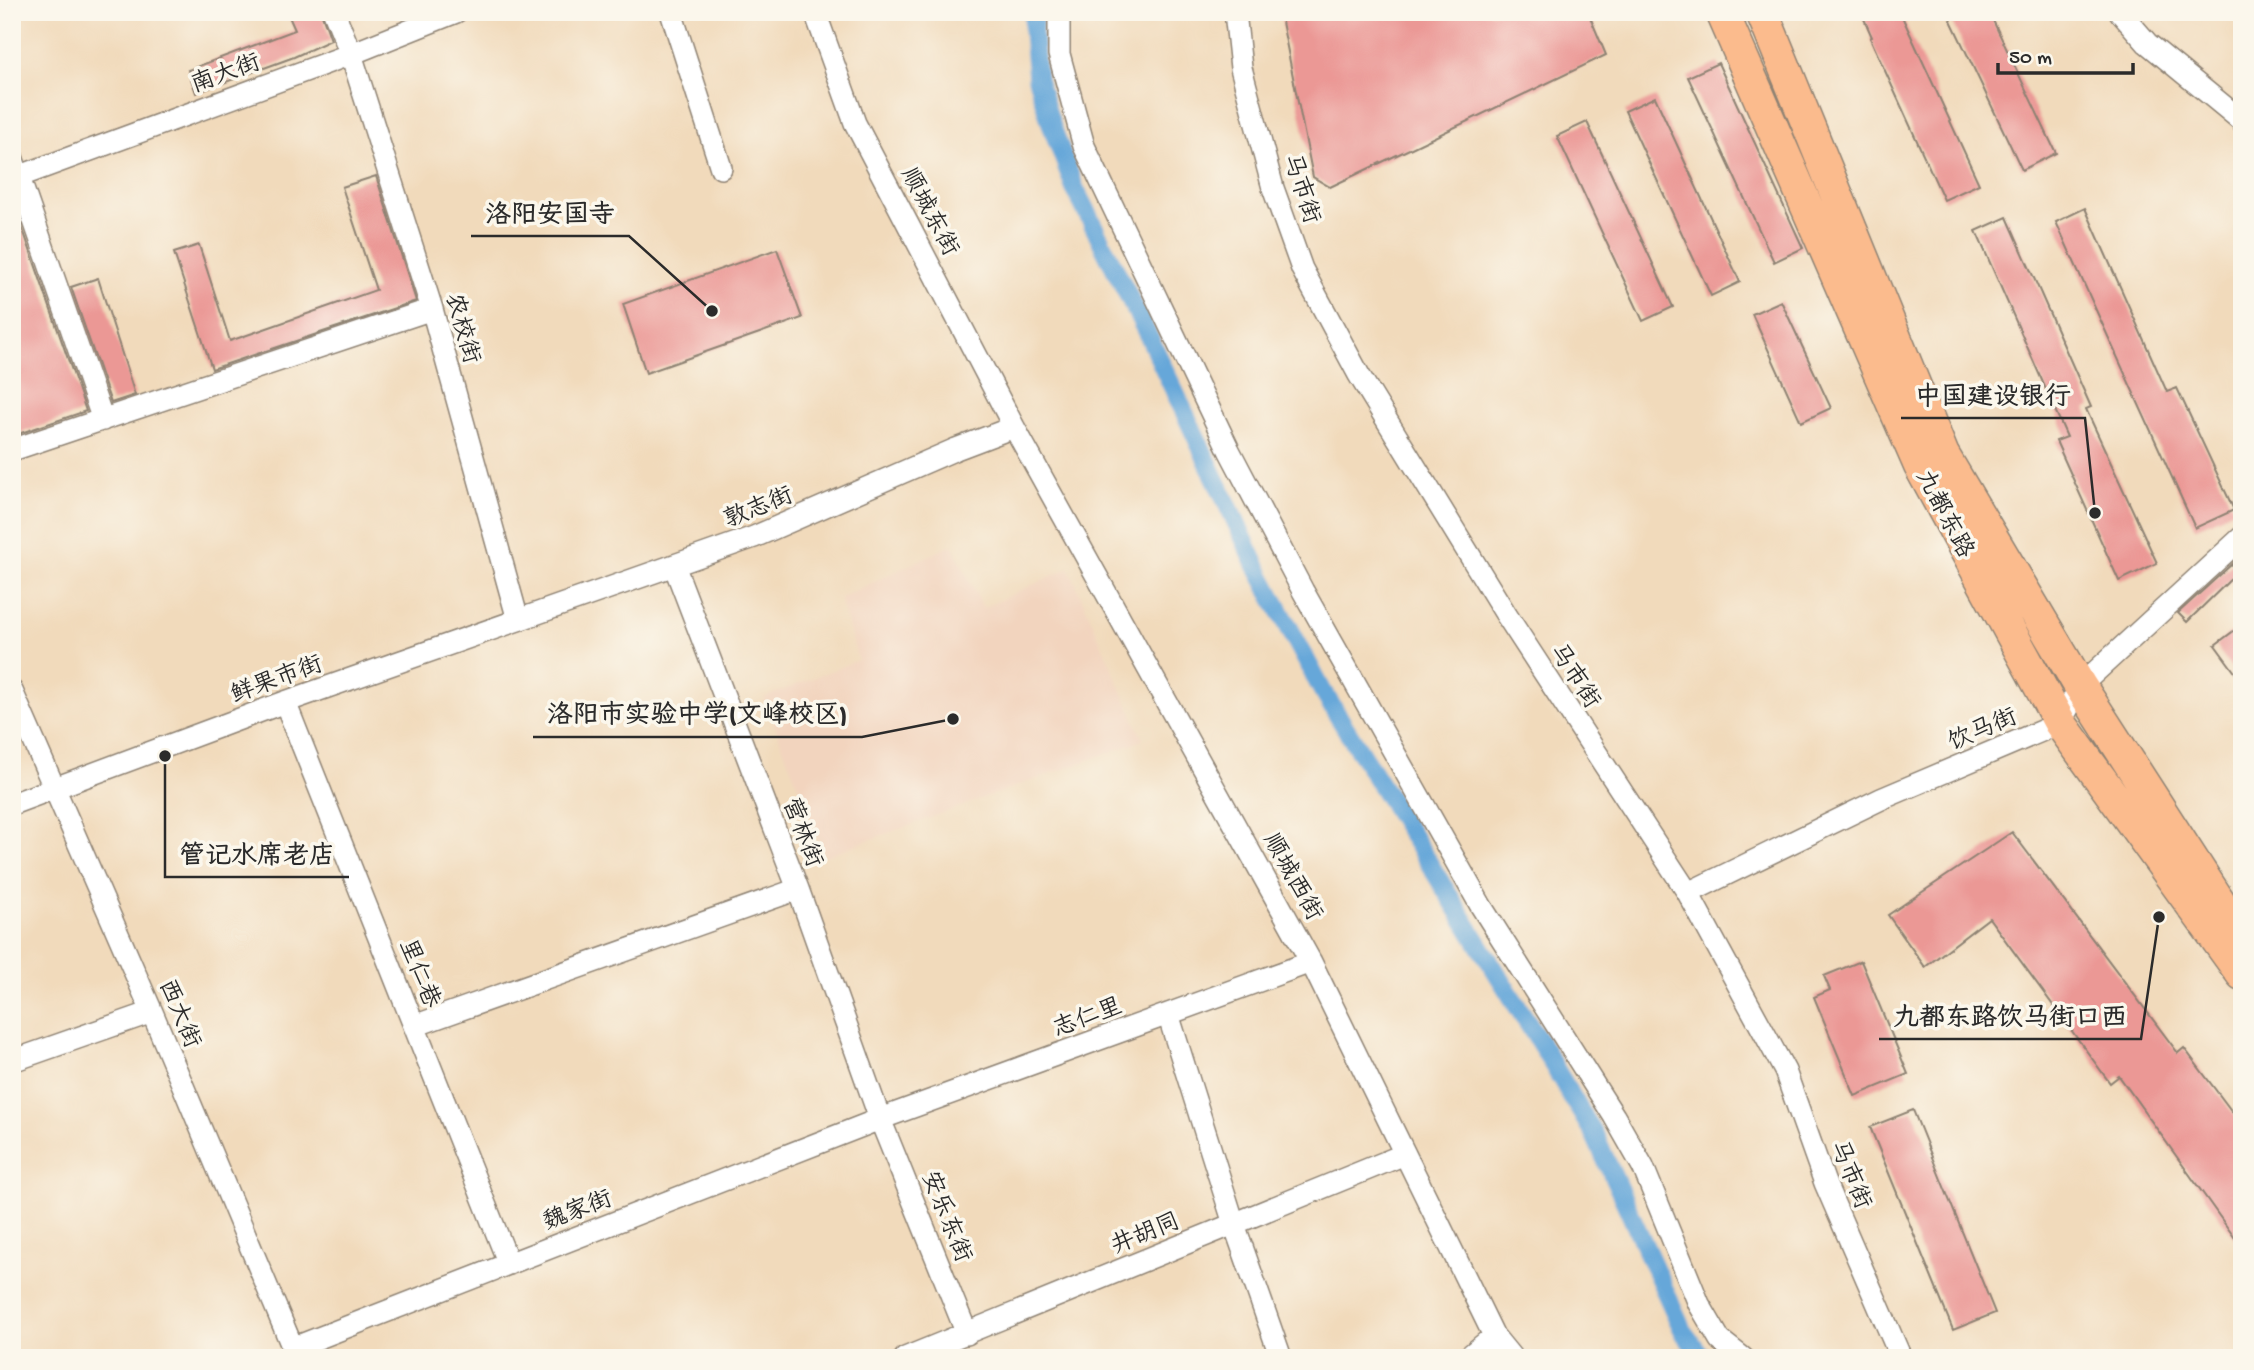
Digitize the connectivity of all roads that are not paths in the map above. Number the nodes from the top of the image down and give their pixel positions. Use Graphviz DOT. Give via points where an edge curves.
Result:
graph roads {
  1 [pos="334,12"];
  2 [pos="456,12"];
  3 [pos="671,12"];
  4 [pos="815,12"];
  5 [pos="1059,12"];
  6 [pos="1235,12"];
  7 [pos="1722,12"];
  8 [pos="1762,12"];
  9 [pos="2120,12"];
  10 [pos="351,54"];
  11 [pos="2242,121"];
  12 [pos="721,168"];
  13 [pos="15,171"];
  14 [pos="432,309"];
  15 [pos="103,420"];
  16 [pos="1014,427"];
  17 [pos="12,450"];
  18 [pos="2242,537"];
  19 [pos="674,565"];
  20 [pos="518,620"];
  21 [pos="2080,686"];
  22 [pos="12,691"];
  23 [pos="285,702"];
  24 [pos="2060,723"];
  25 [pos="53,787"];
  26 [pos="12,804"];
  27 [pos="798,889"];
  28 [pos="1688,893"];
  29 [pos="2242,937"];
  30 [pos="1311,962"];
  31 [pos="2242,974"];
  32 [pos="152,1013"];
  33 [pos="1168,1014"];
  34 [pos="414,1026"];
  35 [pos="12,1061"];
  36 [pos="880,1119"];
  37 [pos="1405,1154"];
  38 [pos="1234,1224"];
  39 [pos="509,1264"];
  40 [pos="967,1334"];
  41 [pos="1494,1336"];
  42 [pos="295,1353"];
  43 [pos="905,1358"];
  44 [pos="1281,1358"];
  45 [pos="1466,1358"];
  46 [pos="1512,1358"];
  47 [pos="1743,1358"];
  48 [pos="1901,1358"];
  1 -- 10 [label="street, 农校街"];
  2 -- 10 [label="street, 南大街"];
  3 -- 12 [label="street"];
  4 -- 16 [label="street, 顺城东街" via="855,123"];
  5 -- 47 [label="street" via="1059,54 1084,146 1229,450 1481,906 1643,1167 1699,1304 1720,1340"];
  6 -- 28 [label="street, 马市街" via="1241,68 1273,188 1302,269 1359,375 1500,605"];
  7 -- 24 [label="highway, 九都东路" via="1920,466"];
  8 -- 21 [label="highway, 九都东路" via="1943,455"];
  9 -- 11 [label="street" via="2147,43"];
  10 -- 13 [label="street, 南大街"];
  10 -- 14 [label="street, 农校街"];
  13 -- 15 [label="street"];
  14 -- 15 [label="street"];
  14 -- 20 [label="street, 农校街"];
  15 -- 17 [label="street"];
  16 -- 19 [label="street, 敦志街" via="754,537"];
  16 -- 30 [label="street, 顺城西街"];
  18 -- 21 [label="street"];
  19 -- 20 [label="street, 敦志街"];
  19 -- 27 [label="street, 营林街"];
  20 -- 23 [label="street, 鲜果市街"];
  21 -- 24 [label="street"];
  21 -- 29 [label="highway, 九都东路"];
  22 -- 25 [label="street, 西大街"];
  23 -- 25 [label="street, 鲜果市街"];
  23 -- 34 [label="street, 里仁巷"];
  24 -- 28 [label="street, 饮马街" via="1881,799"];
  24 -- 31 [label="highway, 九都东路"];
  25 -- 26 [label="street, 鲜果市街"];
  25 -- 32 [label="street, 西大街"];
  27 -- 34 [label="street"];
  27 -- 36 [label="street, 营林街"];
  28 -- 48 [label="street, 马市街" via="1785,1071 1825,1183"];
  30 -- 33 [label="street, 志仁里"];
  30 -- 37 [label="street, 顺城西街"];
  32 -- 35 [label="street"];
  32 -- 42 [label="street, 西大街"];
  33 -- 36 [label="street, 志仁里"];
  33 -- 38 [label="street"];
  34 -- 39 [label="street, 里仁巷"];
  36 -- 39 [label="street, 魏家街"];
  36 -- 40 [label="street, 安乐东街"];
  37 -- 38 [label="street, 井胡同"];
  37 -- 41 [label="street, 顺城西街"];
  38 -- 40 [label="street, 井胡同"];
  38 -- 44 [label="street"];
  39 -- 42 [label="street, 魏家街"];
  40 -- 43 [label="street, 井胡同"];
  41 -- 45 [label="street"];
  41 -- 46 [label="street, 顺城西街"];
}
